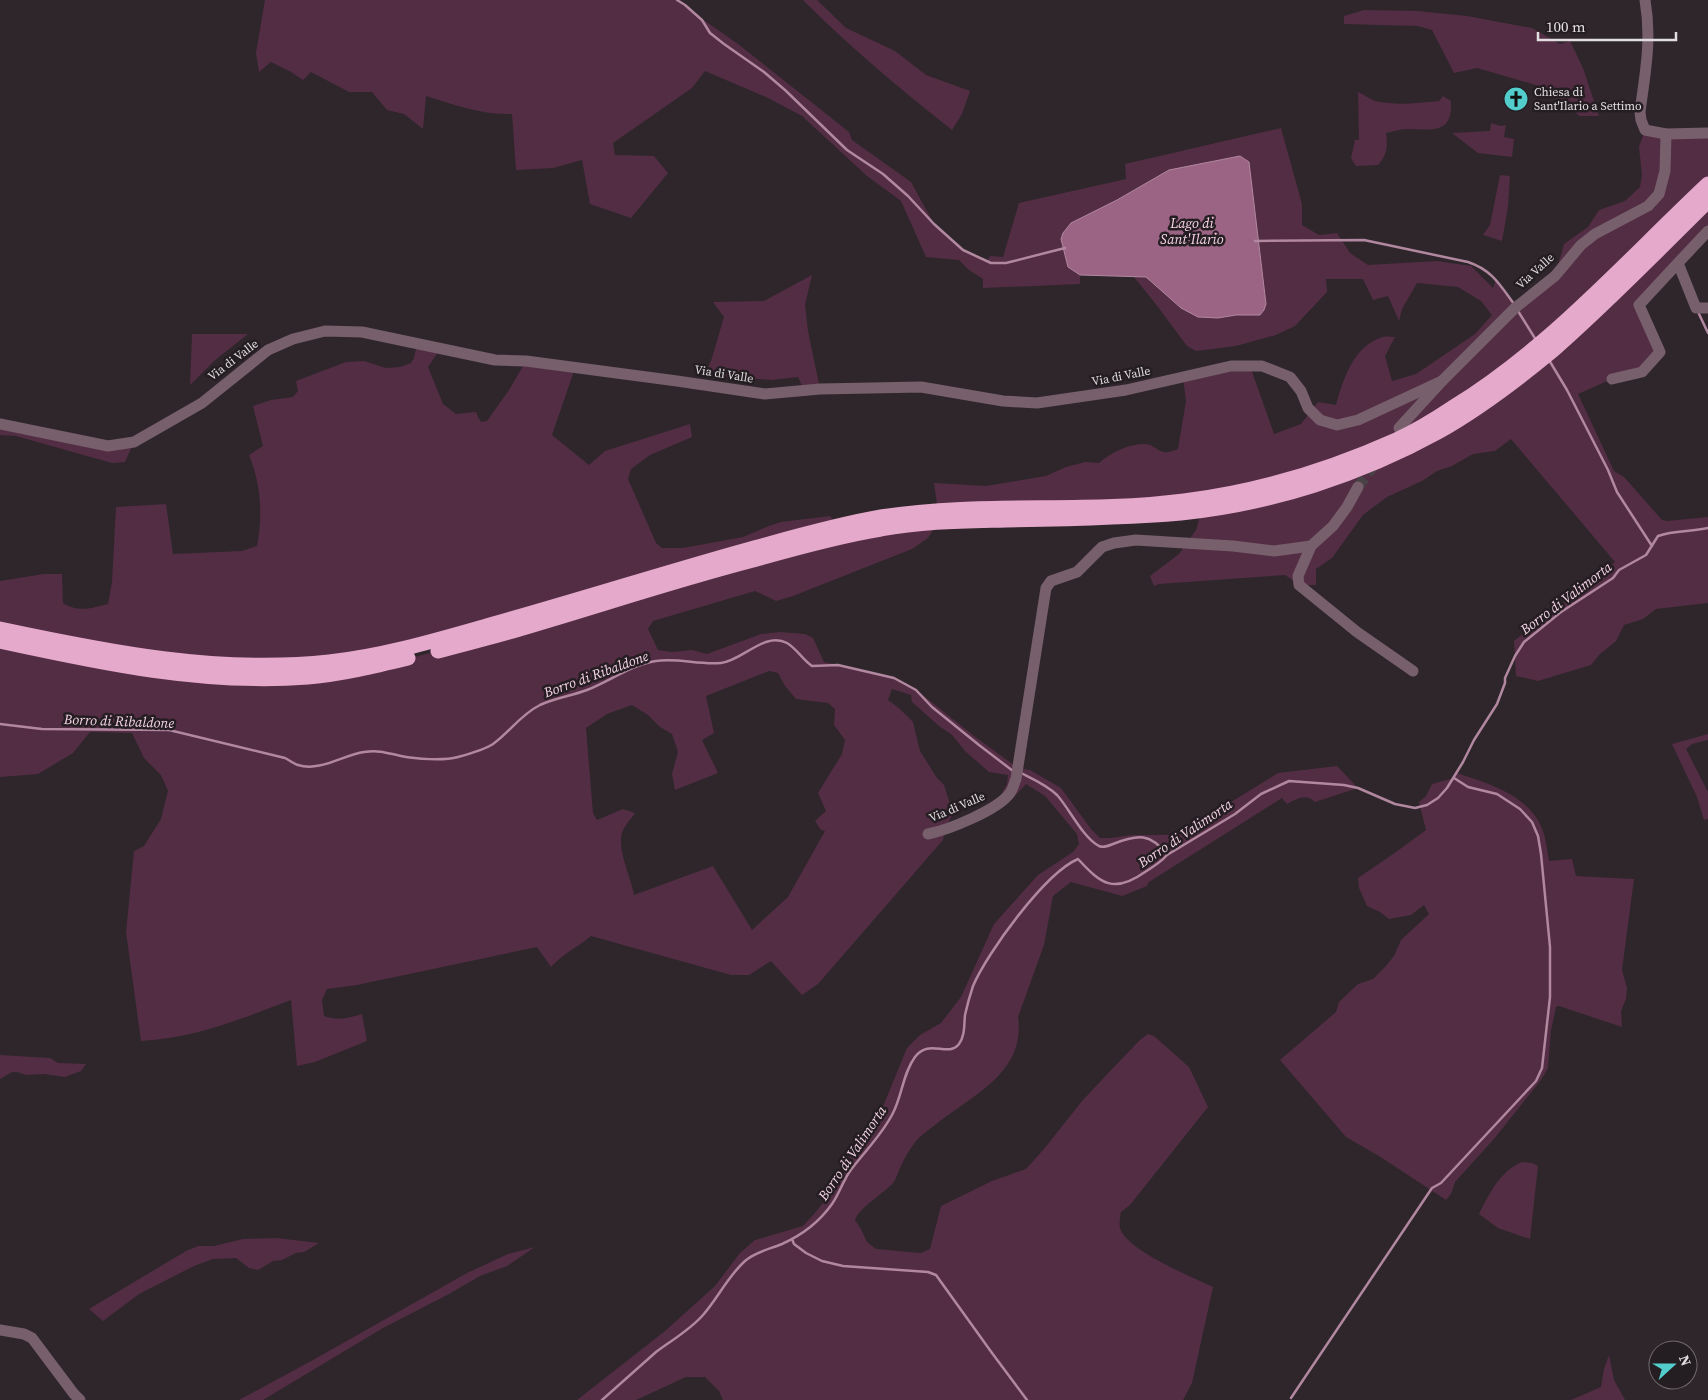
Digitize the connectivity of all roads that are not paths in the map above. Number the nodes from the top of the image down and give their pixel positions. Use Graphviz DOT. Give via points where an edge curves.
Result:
graph roads {
  1 [pos="1644,0"];
  2 [pos="1708,133"];
  3 [pos="1666,134"];
  4 [pos="1708,184"];
  5 [pos="1708,201"];
  6 [pos="1708,231"];
  7 [pos="1678,263"];
  8 [pos="1708,308"];
  9 [pos="1612,380"];
  10 [pos="1442,381"];
  11 [pos="0,424"];
  12 [pos="1399,428"];
  13 [pos="1358,487"];
  14 [pos="1311,546"];
  15 [pos="0,629"];
  16 [pos="0,641"];
  17 [pos="1413,671"];
  18 [pos="928,834"];
  19 [pos="0,1330"];
  20 [pos="80,1400"];
  1 -- 3 [label="street" via="1649,40 1641,120 1645,130"];
  2 -- 3 [label="street"];
  3 -- 10 [label="street, Via Valle" via="1665,171 1659,194 1648,206 1581,245 1555,276 1517,306"];
  4 -- 15 [label="highway" via="1557,330 1494,381 1401,438 1275,483 1183,501 1119,506 966,509 874,518 705,561 411,647 326,662 246,666 195,663"];
  5 -- 16 [label="highway" via="1562,342 1473,410 1439,431 1367,466 1277,495 1183,513 968,521 877,529 697,575 524,628 420,655 309,677 235,679 176,673"];
  6 -- 7 [label="street"];
  7 -- 8 [label="street" via="1696,308"];
  7 -- 9 [label="street" via="1639,305 1660,352 1642,372"];
  10 -- 11 [label="street, Via di Valle" via="1358,420 1337,424 1320,420 1308,408 1290,377 1262,366 1231,366 1126,390 1037,403 1003,401 921,387 822,388 765,394 526,361 495,360 362,332 325,332 293,339 268,350 202,403 134,442 108,446"];
  10 -- 12 [label="street, Via Valle"];
  13 -- 14 [label="street" via="1333,526"];
  14 -- 17 [label="street" via="1298,576 1299,585"];
  14 -- 18 [label="street, Via di Valle" via="1274,551 1136,540 1102,547 1077,572 1051,581 1046,588 1017,772 1010,793 989,810 940,832"];
  19 -- 20 [label="street" via="24,1334 38,1343"];
}
